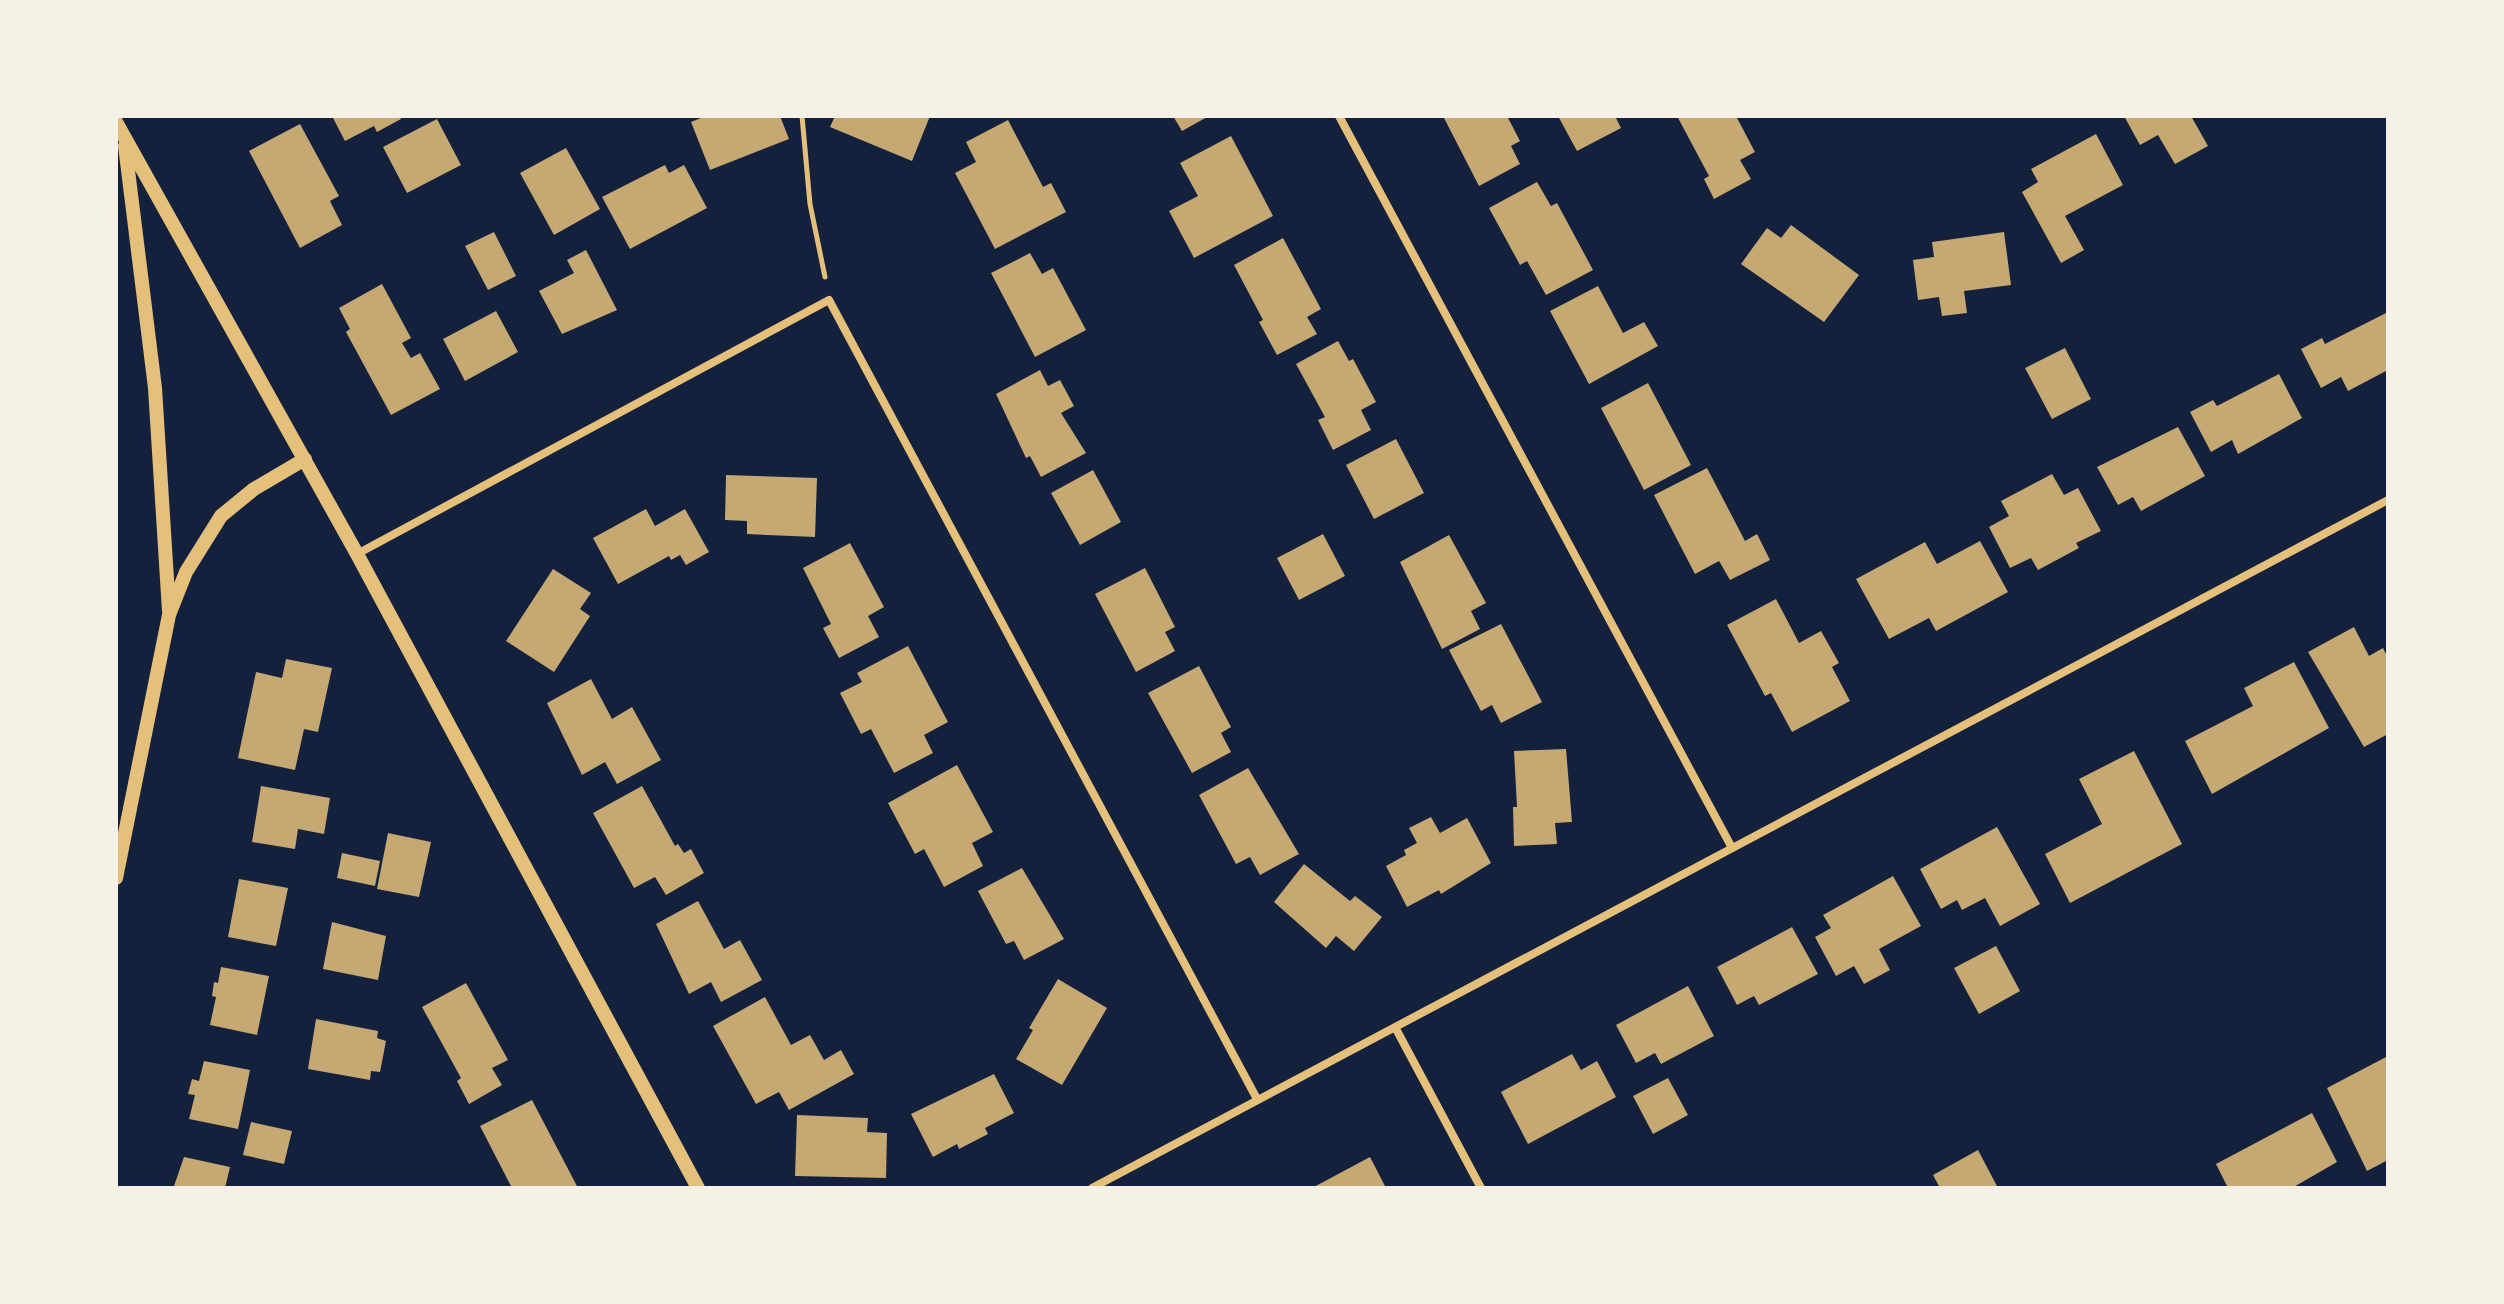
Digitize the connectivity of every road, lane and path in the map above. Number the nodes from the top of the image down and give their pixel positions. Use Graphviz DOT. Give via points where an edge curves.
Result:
graph roads {
  1 [pos="802,116"];
  2 [pos="1339,116"];
  3 [pos="116,122"];
  4 [pos="123,136"];
  5 [pos="829,300"];
  6 [pos="305,459"];
  7 [pos="2388,500"];
  8 [pos="357,554"];
  9 [pos="169,615"];
  10 [pos="1731,846"];
  11 [pos="116,878"];
  12 [pos="1395,1027"];
  13 [pos="1257,1099"];
  14 [pos="698,1188"];
  15 [pos="1092,1188"];
  16 [pos="1481,1188"];
  1 -- 5 [label="path" via="810,204"];
  2 -- 10 [label="street"];
  3 -- 4 [label="street"];
  4 -- 6 [label="street"];
  4 -- 9 [label="street" via="155,388"];
  5 -- 8 [label="street"];
  5 -- 13 [label="street"];
  6 -- 8 [label="street"];
  6 -- 9 [label="street" via="221,516 186,572"];
  7 -- 10 [label="street"];
  8 -- 14 [label="street"];
  9 -- 11 [label="street"];
  10 -- 12 [label="street"];
  12 -- 13 [label="street"];
  12 -- 16 [label="street"];
  13 -- 15 [label="street"];
}
